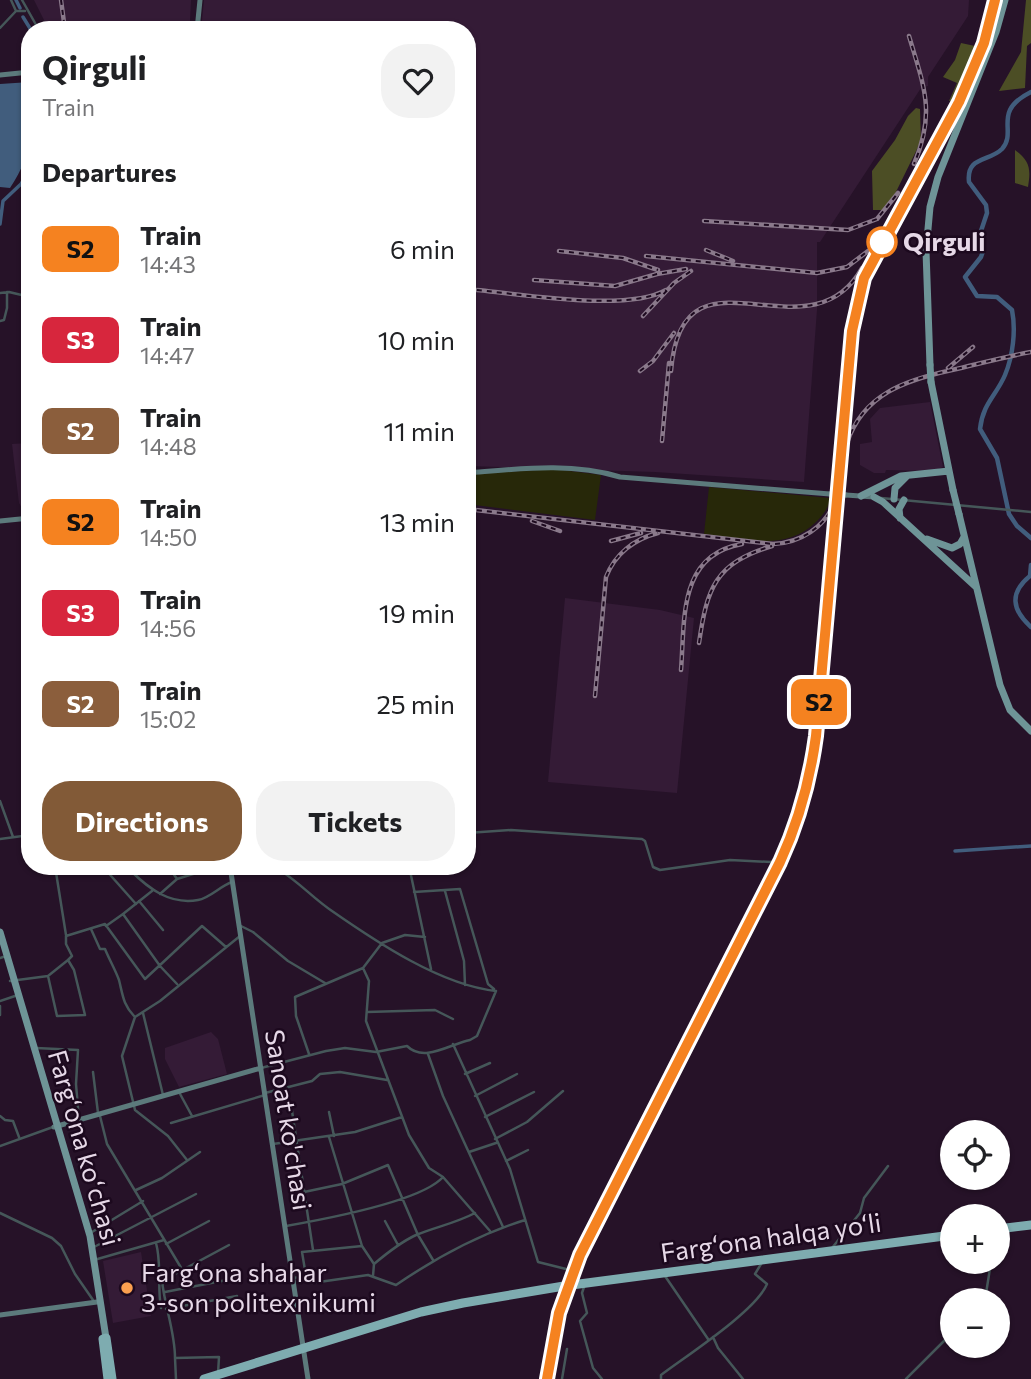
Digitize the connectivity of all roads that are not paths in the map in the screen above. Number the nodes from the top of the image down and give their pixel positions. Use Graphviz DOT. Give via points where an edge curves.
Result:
graph roads {
  1 [pos="11,0"];
  2 [pos="22,0"];
  3 [pos="200,0"];
  4 [pos="1005,0"];
  5 [pos="27,10"];
  6 [pos="16,11"];
  7 [pos="34,21"];
  8 [pos="198,21"];
  9 [pos="0,28"];
  10 [pos="21,73"];
  11 [pos="0,75"];
  12 [pos="7,292"];
  13 [pos="0,293"];
  14 [pos="21,295"];
  15 [pos="7,305"];
  16 [pos="0,307"];
  17 [pos="0,321"];
  18 [pos="476,471"];
  19 [pos="949,471"];
  20 [pos="909,474"];
  21 [pos="861,496"];
  22 [pos="874,497"];
  23 [pos="894,499"];
  24 [pos="904,500"];
  25 [pos="1029,512"];
  26 [pos="900,518"];
  27 [pos="21,519"];
  28 [pos="0,521"];
  29 [pos="917,534"];
  30 [pos="964,536"];
  31 [pos="977,588"];
  32 [pos="821,644"];
  33 [pos="1031,731"];
  34 [pos="0,801"];
  35 [pos="476,832"];
  36 [pos="21,836"];
  37 [pos="13,837"];
  38 [pos="0,839"];
  39 [pos="56,875"];
  40 [pos="111,875"];
  41 [pos="135,875"];
  42 [pos="174,875"];
  43 [pos="190,875"];
  44 [pos="232,875"];
  45 [pos="287,875"];
  46 [pos="411,875"];
  47 [pos="177,879"];
  48 [pos="233,882"];
  49 [pos="152,891"];
  50 [pos="445,891"];
  51 [pos="414,892"];
  52 [pos="160,895"];
  53 [pos="137,903"];
  54 [pos="123,914"];
  55 [pos="239,925"];
  56 [pos="106,926"];
  57 [pos="91,929"];
  58 [pos="163,930"];
  59 [pos="0,932"];
  60 [pos="66,936"];
  61 [pos="240,936"];
  62 [pos="425,937"];
  63 [pos="383,943"];
  64 [pos="0,946"];
  65 [pos="226,947"];
  66 [pos="2,958"];
  67 [pos="68,960"];
  68 [pos="160,966"];
  69 [pos="363,968"];
  70 [pos="431,969"];
  71 [pos="48,976"];
  72 [pos="12,980"];
  73 [pos="326,983"];
  74 [pos="178,985"];
  75 [pos="465,985"];
  76 [pos="496,991"];
  77 [pos="15,996"];
  78 [pos="0,1001"];
  79 [pos="0,1006"];
  80 [pos="367,1012"];
  81 [pos="143,1013"];
  82 [pos="0,1016"];
  83 [pos="135,1017"];
  84 [pos="453,1019"];
  85 [pos="453,1044"];
  86 [pos="34,1048"];
  87 [pos="377,1052"];
  88 [pos="309,1054"];
  89 [pos="428,1054"];
  90 [pos="490,1063"];
  91 [pos="261,1068"];
  92 [pos="93,1072"];
  93 [pos="466,1074"];
  94 [pos="517,1074"];
  95 [pos="387,1080"];
  96 [pos="564,1091"];
  97 [pos="179,1092"];
  98 [pos="534,1092"];
  99 [pos="265,1094"];
  100 [pos="163,1096"];
  101 [pos="475,1096"];
  102 [pos="133,1105"];
  103 [pos="292,1111"];
  104 [pos="329,1112"];
  105 [pos="99,1114"];
  106 [pos="0,1116"];
  107 [pos="192,1116"];
  108 [pos="401,1117"];
  109 [pos="485,1117"];
  110 [pos="79,1120"];
  111 [pos="171,1123"];
  112 [pos="55,1126"];
  113 [pos="334,1136"];
  114 [pos="329,1137"];
  115 [pos="19,1138"];
  116 [pos="495,1139"];
  117 [pos="297,1141"];
  118 [pos="497,1143"];
  119 [pos="273,1144"];
  120 [pos="0,1146"];
  121 [pos="528,1150"];
  122 [pos="200,1152"];
  123 [pos="470,1152"];
  124 [pos="187,1160"];
  125 [pos="506,1161"];
  126 [pos="888,1166"];
  127 [pos="443,1177"];
  128 [pos="342,1184"];
  129 [pos="136,1190"];
  130 [pos="304,1192"];
  131 [pos="196,1194"];
  132 [pos="401,1197"];
  133 [pos="143,1201"];
  134 [pos="0,1213"];
  135 [pos="475,1213"];
  136 [pos="351,1214"];
  137 [pos="151,1216"];
  138 [pos="525,1220"];
  139 [pos="209,1221"];
  140 [pos="385,1221"];
  141 [pos="309,1222"];
  142 [pos="1031,1225"];
  143 [pos="286,1227"];
  144 [pos="503,1227"];
  145 [pos="1010,1228"];
  146 [pos="490,1231"];
  147 [pos="89,1234"];
  148 [pos="418,1235"];
  149 [pos="940,1237"];
  150 [pos="165,1242"];
  151 [pos="156,1243"];
  152 [pos="229,1245"];
  153 [pos="362,1245"];
  154 [pos="398,1245"];
  155 [pos="92,1248"];
  156 [pos="313,1250"];
  157 [pos="832,1251"];
  158 [pos="296,1253"];
  159 [pos="94,1260"];
  160 [pos="433,1260"];
  161 [pos="761,1261"];
  162 [pos="374,1264"];
  163 [pos="183,1271"];
  164 [pos="663,1274"];
  165 [pos="306,1276"];
  166 [pos="373,1276"];
  167 [pos="237,1278"];
  168 [pos="293,1278"];
  169 [pos="596,1283"];
  170 [pos="564,1286"];
  171 [pos="584,1287"];
  172 [pos="163,1292"];
  173 [pos="514,1295"];
  174 [pos="237,1296"];
  175 [pos="96,1302"];
  176 [pos="161,1308"];
  177 [pos="166,1309"];
  178 [pos="0,1315"];
  179 [pos="710,1338"];
  180 [pos="104,1339"];
  181 [pos="940,1345"];
  182 [pos="304,1349"];
  183 [pos="567,1349"];
  184 [pos="175,1359"];
  185 [pos="218,1376"];
  186 [pos="110,1379"];
  187 [pos="176,1379"];
  188 [pos="204,1379"];
  189 [pos="309,1379"];
  190 [pos="562,1379"];
  191 [pos="601,1379"];
  192 [pos="660,1379"];
  193 [pos="743,1379"];
  194 [pos="906,1379"];
  1 -- 6 [label="street"];
  2 -- 5 [label="street"];
  3 -- 8 [label="main road"];
  4 -- 19 [label="main road, bridge" via="930,207 926,251 931,382"];
  5 -- 6 [label="street"];
  5 -- 7 [label="street"];
  6 -- 9 [label="street"];
  10 -- 11 [label="main road"];
  12 -- 13 [label="street"];
  12 -- 14 [label="street"];
  12 -- 15 [label="street"];
  15 -- 16 [label="street"];
  15 -- 17 [label="street"];
  18 -- 21 [label="main road, bridge" via="588,469 620,477"];
  19 -- 20 [label="main road"];
  19 -- 30 [label="main road, bridge"];
  20 -- 21 [label="main road"];
  20 -- 23 [label="main road" via="895,488"];
  21 -- 22 [label="main road"];
  22 -- 23 [label="street"];
  22 -- 26 [label="main road"];
  23 -- 24 [label="street"];
  24 -- 25 [label="street"];
  24 -- 26 [label="main road"];
  26 -- 29 [label="main road"];
  27 -- 28 [label="main road"];
  29 -- 30 [label="main road" via="949,548 958,546"];
  29 -- 31 [label="main road"];
  30 -- 31 [label="main road"];
  31 -- 33 [label="main road" via="1000,685 1010,710"];
  32 -- 35 [label="street" via="813,750 804,793 780,859 730,860 660,870 653,867 642,839"];
  34 -- 37 [label="street"];
  36 -- 37 [label="street"];
  37 -- 38 [label="street"];
  39 -- 60 [label="street"];
  40 -- 53 [label="street"];
  41 -- 49 [label="street"];
  42 -- 47 [label="street"];
  43 -- 47 [label="street"];
  44 -- 48 [label="main road, Sanoat ko'chasi"];
  45 -- 63 [label="street" via="334,913"];
  46 -- 51 [label="street"];
  47 -- 52 [label="street"];
  48 -- 52 [label="street" via="198,900"];
  48 -- 55 [label="main road, Sanoat ko'chasi"];
  49 -- 52 [label="street"];
  49 -- 53 [label="street"];
  50 -- 51 [label="street"];
  50 -- 75 [label="street" via="464,961"];
  50 -- 76 [label="street" via="460,889 488,984"];
  51 -- 62 [label="street"];
  53 -- 54 [label="street"];
  53 -- 58 [label="street"];
  54 -- 56 [label="street"];
  54 -- 68 [label="street"];
  55 -- 61 [label="main road, Sanoat ko'chasi"];
  55 -- 73 [label="street"];
  56 -- 57 [label="street"];
  56 -- 68 [label="street" via="145,979"];
  57 -- 60 [label="street"];
  57 -- 83 [label="street" via="110,958 122,1001"];
  59 -- 72 [label="main road, Fargʻona koʻchasi"];
  60 -- 67 [label="street" via="72,956"];
  61 -- 65 [label="street"];
  61 -- 91 [label="main road, Sanoat ko'chasi"];
  62 -- 63 [label="street" via="405,935"];
  62 -- 70 [label="street"];
  63 -- 69 [label="street"];
  63 -- 70 [label="street"];
  64 -- 66 [label="main road, Fargʻona koʻchasi"];
  65 -- 68 [label="street" via="202,926"];
  65 -- 74 [label="street"];
  66 -- 72 [label="main road, Fargʻona koʻchasi"];
  67 -- 71 [label="street"];
  67 -- 71 [label="street" via="85,1014 57,1016"];
  68 -- 74 [label="street"];
  69 -- 73 [label="street"];
  69 -- 80 [label="street" via="369,981"];
  70 -- 75 [label="street"];
  71 -- 72 [label="street"];
  72 -- 77 [label="main road, Fargʻona koʻchasi"];
  72 -- 86 [label="main road, Fargʻona koʻchasi"];
  73 -- 88 [label="street" via="295,997 296,1016"];
  74 -- 81 [label="street"];
  75 -- 76 [label="street"];
  76 -- 85 [label="street" via="477,1035"];
  77 -- 78 [label="street"];
  77 -- 112 [label="main road, Fargʻona koʻchasi"];
  79 -- 82 [label="street"];
  80 -- 84 [label="street" via="435,1010"];
  80 -- 87 [label="street"];
  81 -- 83 [label="street"];
  81 -- 100 [label="street"];
  83 -- 102 [label="street" via="122,1056"];
  85 -- 89 [label="street"];
  85 -- 93 [label="street"];
  86 -- 110 [label="street" via="78,1050"];
  86 -- 112 [label="main road, Fargʻona koʻchasi"];
  87 -- 88 [label="street" via="345,1048"];
  87 -- 89 [label="street" via="407,1046"];
  87 -- 95 [label="street"];
  88 -- 91 [label="street"];
  89 -- 123 [label="street"];
  90 -- 93 [label="street"];
  91 -- 97 [label="main road"];
  91 -- 99 [label="main road, Sanoat ko'chasi"];
  92 -- 105 [label="street"];
  93 -- 101 [label="street"];
  94 -- 101 [label="street"];
  95 -- 99 [label="street" via="340,1072 320,1074 312,1081"];
  95 -- 108 [label="street"];
  96 -- 116 [label="street" via="527,1122"];
  97 -- 100 [label="main road"];
  97 -- 107 [label="street"];
  98 -- 109 [label="street"];
  99 -- 107 [label="street"];
  99 -- 119 [label="main road, Sanoat ko'chasi"];
  100 -- 102 [label="main road"];
  101 -- 109 [label="street"];
  102 -- 105 [label="main road"];
  102 -- 124 [label="street"];
  103 -- 117 [label="street"];
  104 -- 113 [label="street"];
  105 -- 110 [label="main road"];
  105 -- 129 [label="street" via="107,1144"];
  106 -- 115 [label="street" via="13,1121"];
  107 -- 111 [label="street"];
  108 -- 113 [label="street"];
  108 -- 127 [label="street" via="429,1168"];
  109 -- 116 [label="street"];
  110 -- 112 [label="main road"];
  112 -- 115 [label="street"];
  112 -- 147 [label="main road, Fargʻona koʻchasi"];
  112 -- 175 [label="main road, Fargʻona koʻchasi" via="86,1236"];
  113 -- 114 [label="street"];
  114 -- 117 [label="street"];
  114 -- 128 [label="street"];
  115 -- 120 [label="street"];
  116 -- 118 [label="street"];
  117 -- 119 [label="street"];
  117 -- 130 [label="street"];
  118 -- 123 [label="street"];
  118 -- 125 [label="street"];
  119 -- 143 [label="main road, Sanoat ko'chasi"];
  121 -- 125 [label="street"];
  122 -- 124 [label="street"];
  123 -- 144 [label="street"];
  124 -- 129 [label="street"];
  125 -- 138 [label="street"];
  126 -- 157 [label="street"];
  127 -- 132 [label="street"];
  127 -- 135 [label="street"];
  128 -- 130 [label="street"];
  128 -- 132 [label="street" via="388,1165"];
  128 -- 136 [label="street"];
  129 -- 133 [label="street"];
  130 -- 141 [label="street"];
  131 -- 137 [label="street"];
  132 -- 136 [label="street"];
  132 -- 148 [label="street"];
  133 -- 137 [label="street"];
  133 -- 147 [label="street"];
  134 -- 175 [label="street" via="61,1246"];
  135 -- 146 [label="street"];
  135 -- 148 [label="street"];
  136 -- 141 [label="street"];
  136 -- 153 [label="street"];
  137 -- 150 [label="street"];
  137 -- 155 [label="street"];
  138 -- 144 [label="street"];
  138 -- 170 [label="street" via="538,1262 572,1272"];
  139 -- 150 [label="street"];
  140 -- 154 [label="street"];
  141 -- 143 [label="street"];
  141 -- 156 [label="street"];
  142 -- 145 [label="highway"];
  143 -- 158 [label="main road, Sanoat ko'chasi"];
  144 -- 146 [label="street"];
  146 -- 160 [label="street"];
  147 -- 155 [label="main road, Fargʻona koʻchasi"];
  148 -- 154 [label="street"];
  148 -- 160 [label="street"];
  149 -- 157 [label="highway, Farg‘ona halqa yo‘li"];
  150 -- 151 [label="street"];
  150 -- 163 [label="street"];
  151 -- 159 [label="street"];
  151 -- 176 [label="street"];
  152 -- 163 [label="street"];
  153 -- 156 [label="street"];
  153 -- 162 [label="street"];
  154 -- 162 [label="street"];
  155 -- 159 [label="main road, Fargʻona koʻchasi"];
  156 -- 158 [label="street"];
  157 -- 161 [label="highway, Farg‘ona halqa yo‘li"];
  158 -- 165 [label="street"];
  158 -- 168 [label="main road, Sanoat ko'chasi"];
  159 -- 180 [label="main road, Fargʻona koʻchasi"];
  160 -- 166 [label="street" via="396,1285"];
  161 -- 164 [label="highway, Farg‘ona halqa yo‘li"];
  161 -- 179 [label="street" via="755,1274 765,1281 766,1288"];
  162 -- 166 [label="street"];
  163 -- 172 [label="street" via="162,1282"];
  164 -- 169 [label="highway, Farg‘ona halqa yo‘li"];
  164 -- 179 [label="street"];
  165 -- 166 [label="street" via="312,1283"];
  165 -- 168 [label="street"];
  167 -- 172 [label="street"];
  168 -- 182 [label="main road, Sanoat ko'chasi"];
  169 -- 170 [label="highway, Farg‘ona halqa yo‘li"];
  169 -- 171 [label="highway, Farg‘ona halqa yo‘li"];
  170 -- 173 [label="highway, Farg‘ona halqa yo‘li"];
  171 -- 173 [label="highway, Farg‘ona halqa yo‘li"];
  171 -- 191 [label="street" via="587,1313 580,1321 593,1368"];
  172 -- 177 [label="street"];
  173 -- 182 [label="highway, Farg‘ona halqa yo‘li" via="421,1312"];
  174 -- 177 [label="street"];
  175 -- 178 [label="main road"];
  175 -- 180 [label="main road, Fargʻona koʻchasi"];
  177 -- 184 [label="street" via="175,1333"];
  179 -- 192 [label="street"];
  179 -- 193 [label="street"];
  180 -- 186 [label="highway, Fargʻona koʻchasi"];
  181 -- 194 [label="street"];
  182 -- 185 [label="highway, Farg‘ona halqa yo‘li"];
  182 -- 189 [label="main road, Sanoat ko'chasi"];
  183 -- 190 [label="street"];
  184 -- 185 [label="street" via="219,1357"];
  184 -- 187 [label="street"];
  185 -- 188 [label="highway, Farg‘ona halqa yo‘li"];
}
